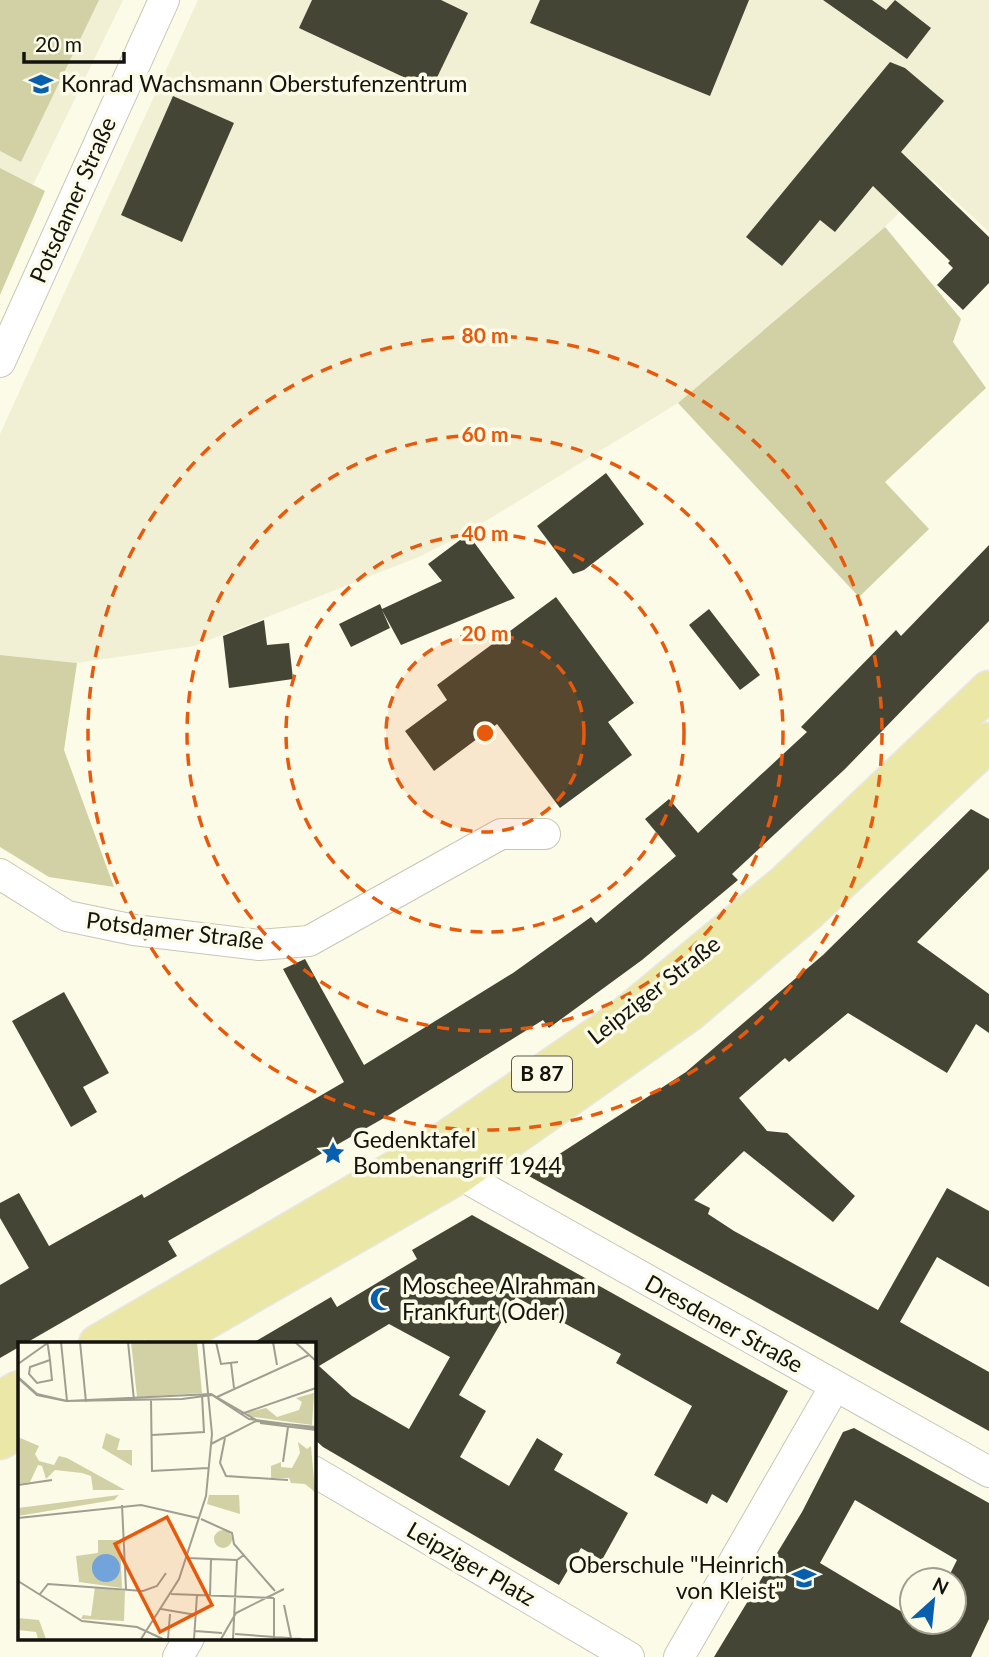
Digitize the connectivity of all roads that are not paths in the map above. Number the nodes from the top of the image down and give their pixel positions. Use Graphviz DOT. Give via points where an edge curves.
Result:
graph roads {
  1 [pos="164,0"];
  2 [pos="0,362"];
  3 [pos="989,690"];
  4 [pos="938,738"];
  5 [pos="983,756"];
  6 [pos="545,834"];
  7 [pos="0,874"];
  8 [pos="459,1174"];
  9 [pos="188,1338"];
  10 [pos="101,1342"];
  11 [pos="835,1386"];
  12 [pos="18,1391"];
  13 [pos="0,1401"];
  14 [pos="18,1430"];
  15 [pos="0,1440"];
  16 [pos="315,1472"];
  17 [pos="989,1472"];
  18 [pos="188,1640"];
  19 [pos="178,1657"];
  20 [pos="629,1657"];
  21 [pos="679,1657"];
  1 -- 2 [label="street, Potsdamer Straße"];
  3 -- 4 [label="main road, Leipziger Straße / B 87"];
  4 -- 5 [label="street"];
  4 -- 10 [label="main road, Leipziger Straße / B 87" via="785,884 622,1019 445,1141"];
  5 -- 8 [label="main road, Leipziger Straße / B 87" via="688,1013"];
  6 -- 7 [label="street, Potsdamer Straße" via="501,834 309,941 259,945 134,930 67,916"];
  8 -- 9 [label="main road, Leipziger Straße / B 87"];
  8 -- 11 [label="street, Dresdener Straße"];
  11 -- 17 [label="street, Dresdener Straße"];
  11 -- 21 [label="street"];
  12 -- 13 [label="main road"];
  14 -- 15 [label="main road"];
  16 -- 20 [label="street, Leipziger Platz"];
  18 -- 19 [label="street"];
}
